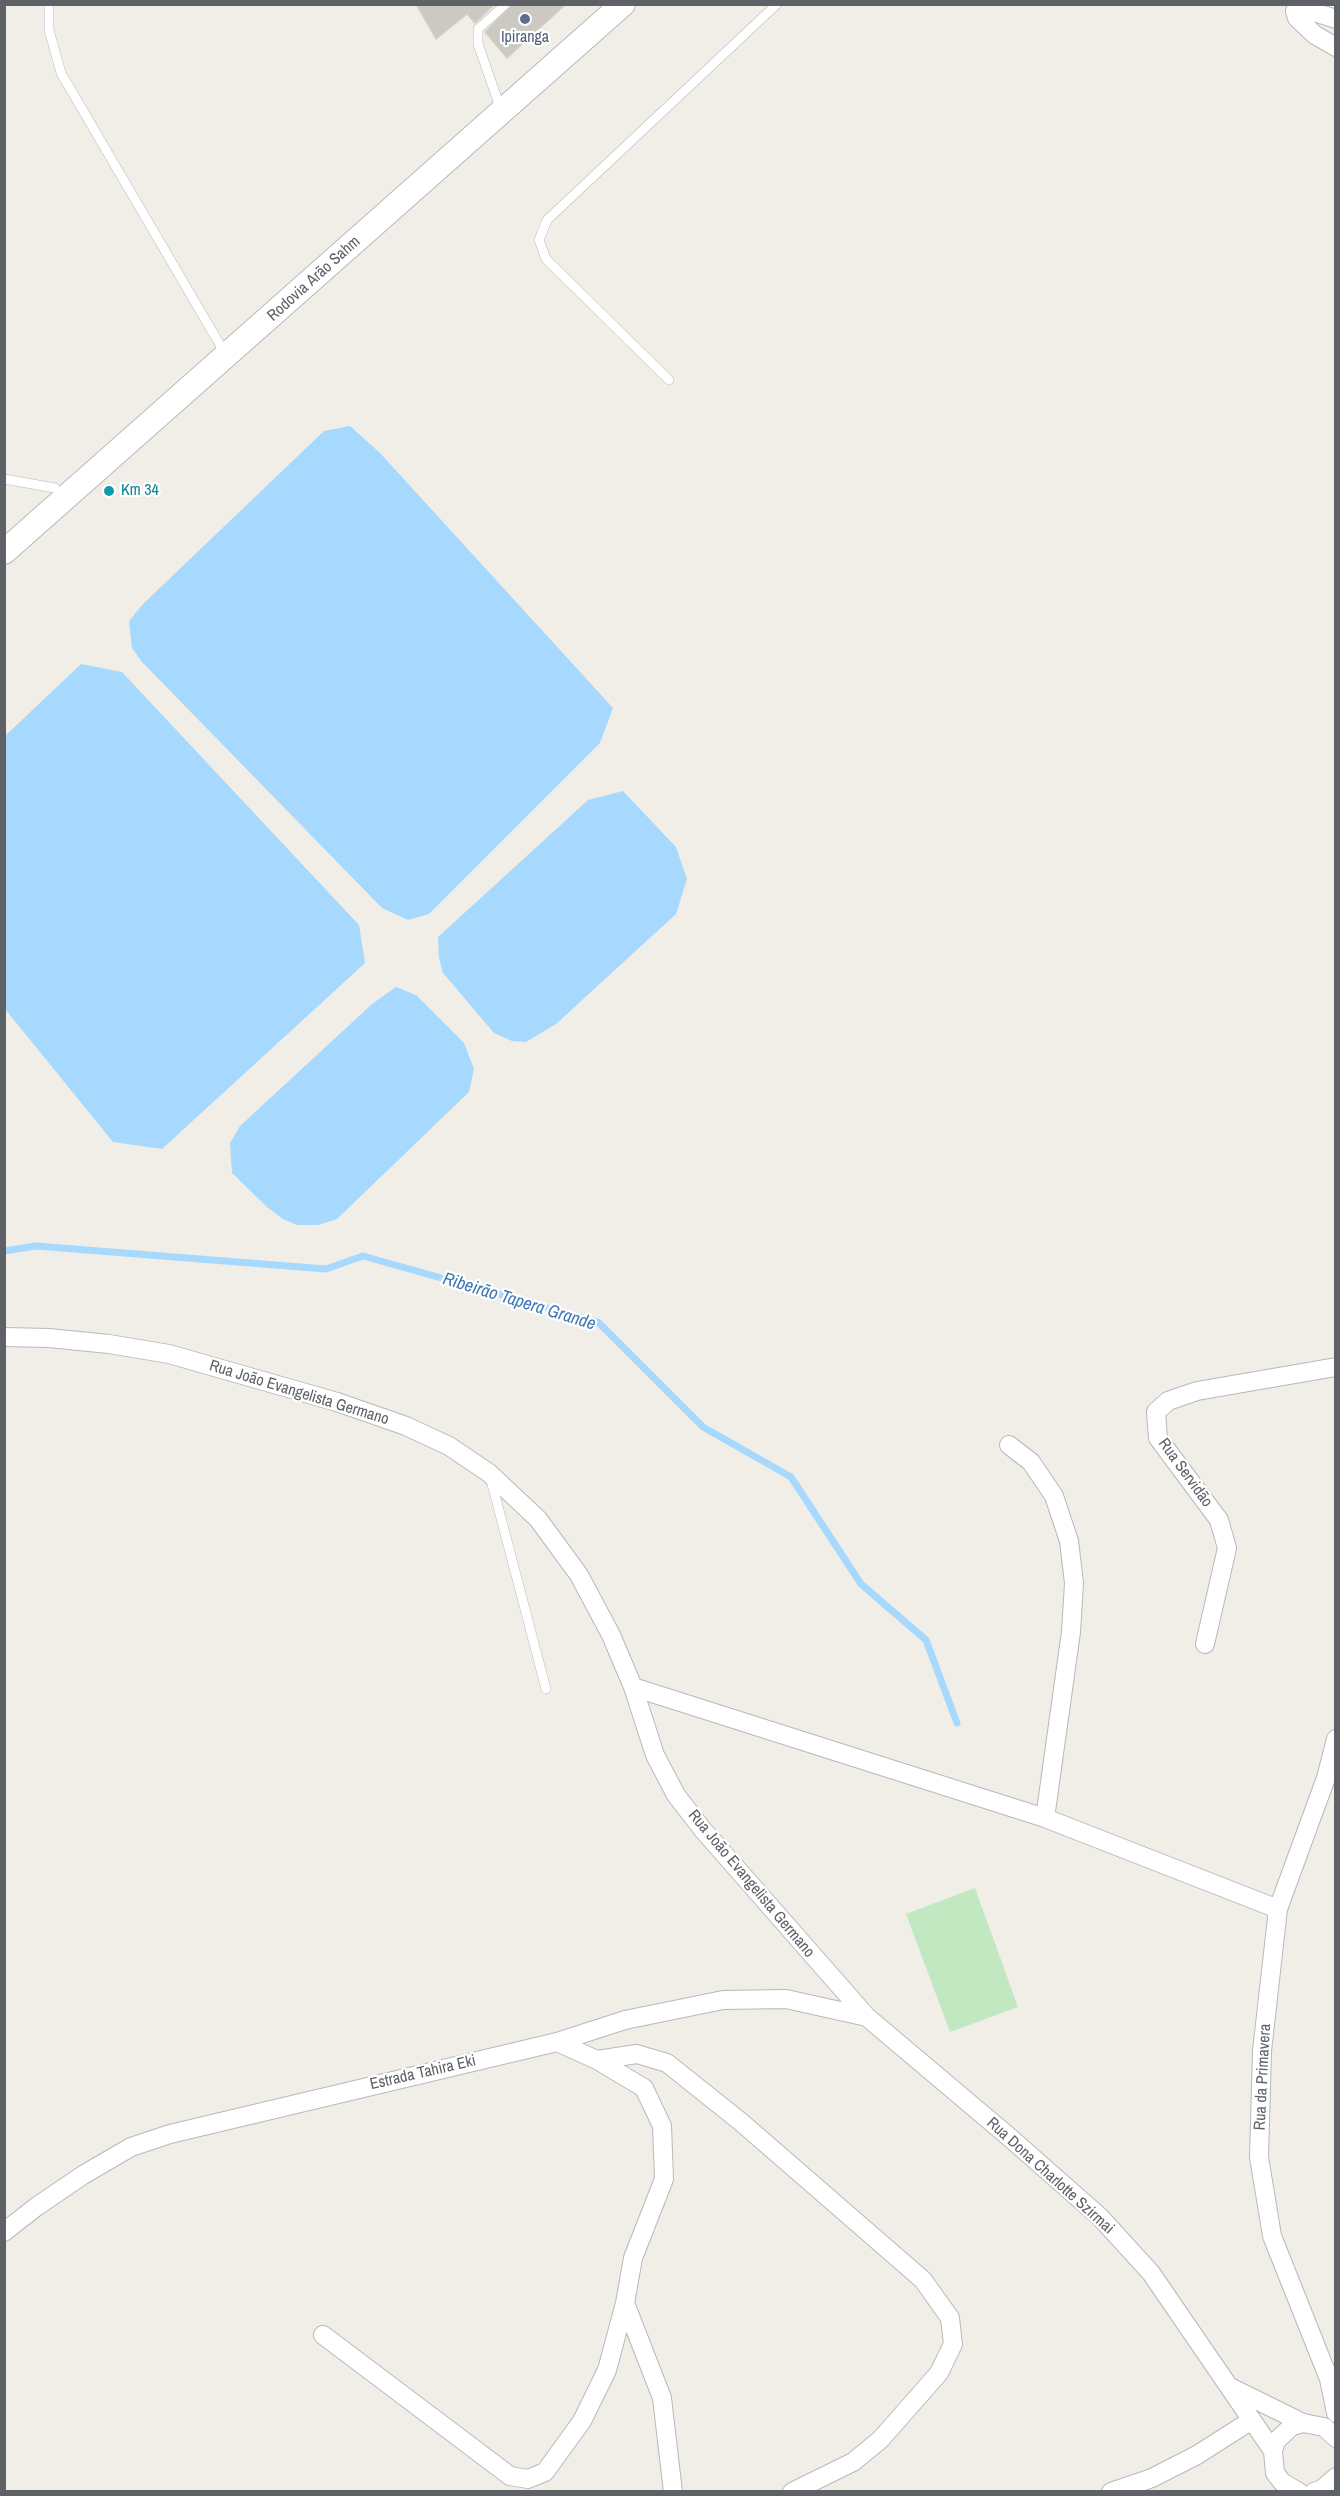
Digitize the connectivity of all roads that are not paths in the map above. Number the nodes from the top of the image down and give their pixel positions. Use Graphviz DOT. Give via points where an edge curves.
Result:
graph roads {
  1 [pos="49,4"];
  2 [pos="506,4"];
  3 [pos="623,4"];
  4 [pos="777,4"];
  5 [pos="1335,19"];
  6 [pos="1335,47"];
  7 [pos="502,112"];
  8 [pos="227,357"];
  9 [pos="669,380"];
  10 [pos="4,479"];
  11 [pos="55,488"];
  12 [pos="4,552"];
  13 [pos="4,1337"];
  14 [pos="1335,1367"];
  15 [pos="1009,1445"];
  16 [pos="489,1473"];
  17 [pos="1205,1644"];
  18 [pos="633,1686"];
  19 [pos="546,1689"];
  20 [pos="1335,1739"];
  21 [pos="1331,1778"];
  22 [pos="1045,1818"];
  23 [pos="1278,1910"];
  24 [pos="867,2017"];
  25 [pos="557,2042"];
  26 [pos="597,2060"];
  27 [pos="4,2232"];
  28 [pos="625,2303"];
  29 [pos="323,2335"];
  30 [pos="1230,2387"];
  31 [pos="1335,2414"];
  32 [pos="1252,2420"];
  33 [pos="1303,2423"];
  34 [pos="1334,2436"];
  35 [pos="1273,2451"];
  36 [pos="1335,2477"];
  37 [pos="1294,2490"];
  38 [pos="674,2492"];
  39 [pos="792,2492"];
  40 [pos="1111,2492"];
  41 [pos="1314,2492"];
  1 -- 8 [label="lane" via="49,30 61,73"];
  2 -- 7 [label="lane" via="478,29 478,44"];
  3 -- 7 [label="street, Rodovia Arão Sahm"];
  4 -- 9 [label="lane" via="547,220 539,240 546,259"];
  5 -- 6 [label="street" via="1301,8 1296,11 1297,18 1315,35"];
  7 -- 8 [label="street, Rodovia Arão Sahm"];
  8 -- 12 [label="street, Rodovia Arão Sahm"];
  10 -- 11 [label="lane"];
  13 -- 16 [label="street, Rua João Evangelista Germano" via="108,1344 169,1354 406,1426 449,1446"];
  14 -- 17 [label="street, Rua Servidão" via="1197,1391 1168,1401 1156,1412 1158,1438 1219,1520 1227,1548"];
  15 -- 22 [label="street" via="1031,1462 1054,1496 1070,1541 1074,1583 1071,1632"];
  16 -- 18 [label="street, Rua João Evangelista Germano" via="538,1519 579,1575"];
  16 -- 19 [label="lane"];
  18 -- 22 [label="street"];
  18 -- 24 [label="street, Rua João Evangelista Germano" via="655,1755 676,1795 733,1868"];
  20 -- 21 [label="street, Rua da Primavera"];
  21 -- 23 [label="street, Rua da Primavera"];
  22 -- 23 [label="street"];
  23 -- 31 [label="street, Rua da Primavera" via="1262,2051 1259,2157 1272,2236 1329,2379"];
  24 -- 25 [label="street, Estrada Tahira Eki" via="786,1999 723,2000 625,2020"];
  24 -- 30 [label="street, Rua Dona Charlotte Szirmai" via="1100,2217 1151,2273"];
  25 -- 26 [label="street"];
  25 -- 27 [label="street, Estrada Tahira Eki" via="170,2133 131,2147 83,2175"];
  26 -- 28 [label="street" via="644,2088 662,2126 664,2179 633,2258"];
  26 -- 39 [label="street" via="637,2054 667,2063 741,2122 922,2280 950,2318 953,2343 939,2373 880,2440 853,2462"];
  28 -- 29 [label="street" via="607,2370 582,2421 544,2472 528,2479 510,2476"];
  28 -- 38 [label="street" via="662,2398"];
  30 -- 32 [label="street, Rua Dona Charlotte Szirmai"];
  30 -- 33 [label="street, Rua Dona Charlotte Szirmai"];
  31 -- 34 [label="street, Rua da Primavera"];
  32 -- 35 [label="street, Rua Dona Charlotte Szirmai"];
  32 -- 40 [label="street" via="1152,2478"];
  33 -- 34 [label="street, Rua Dona Charlotte Szirmai" via="1314,2424"];
  33 -- 35 [label="street" via="1283,2433"];
  35 -- 37 [label="street, Rua Dona Charlotte Szirmai" via="1275,2473"];
  36 -- 41 [label="street"];
}
